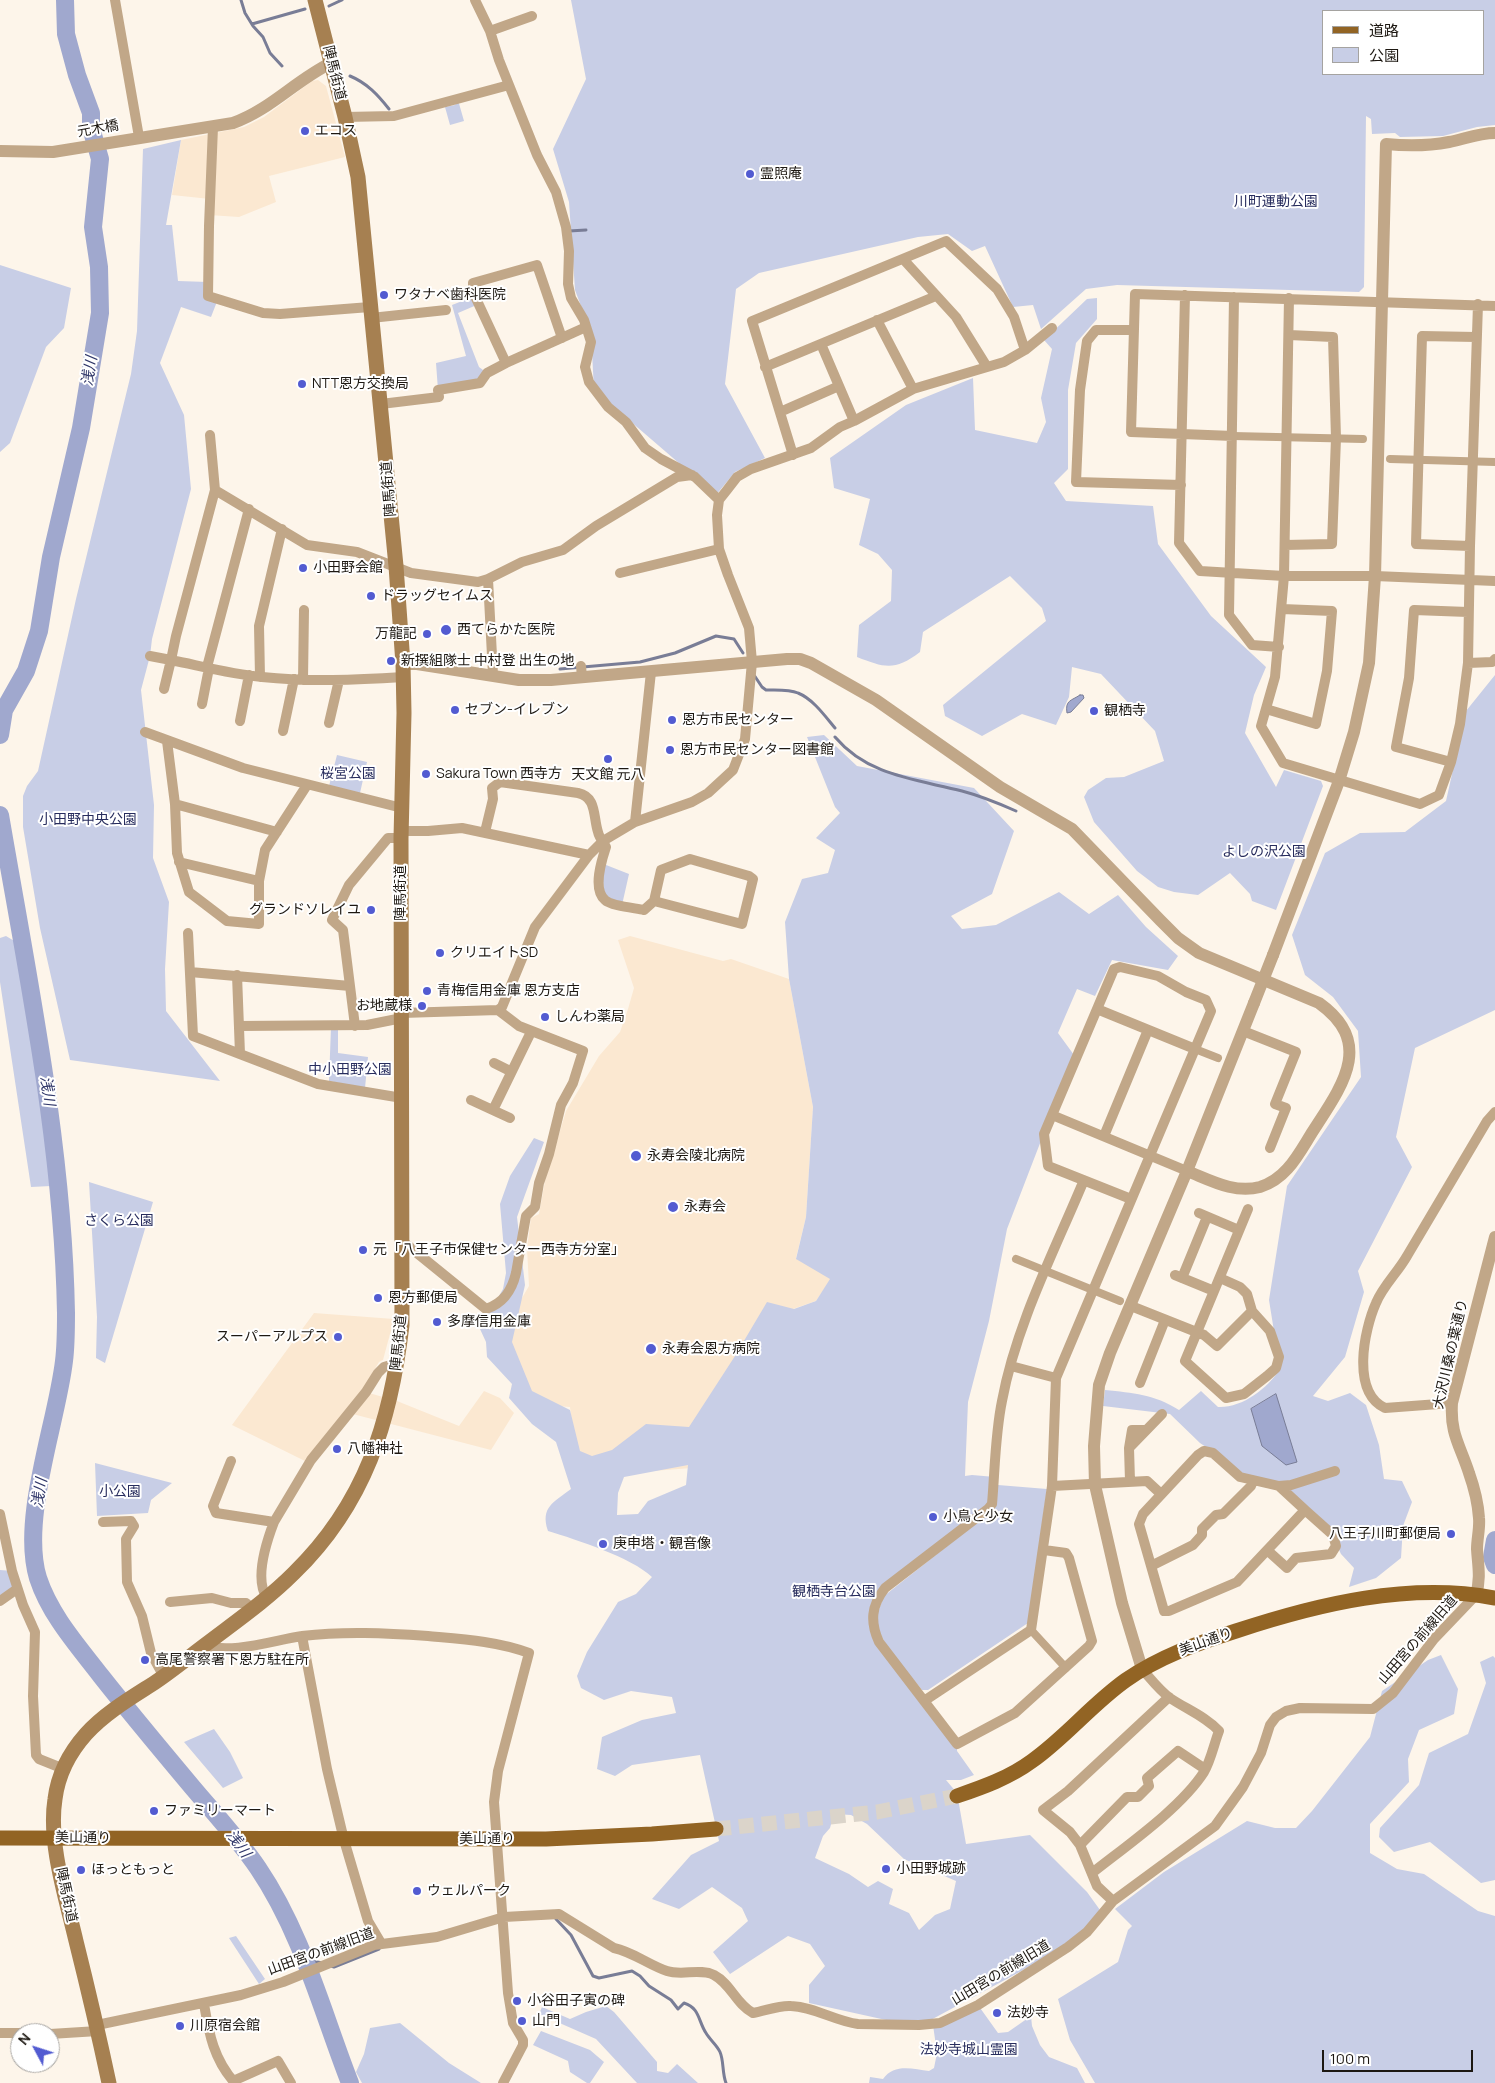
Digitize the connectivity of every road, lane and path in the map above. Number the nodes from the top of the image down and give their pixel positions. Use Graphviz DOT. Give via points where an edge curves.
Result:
graph roads {
  1 [pos="115,0"];
  2 [pos="315,0"];
  3 [pos="476,0"];
  4 [pos="532,16"];
  5 [pos="490,31"];
  6 [pos="331,63"];
  7 [pos="509,85"];
  8 [pos="345,117"];
  9 [pos="213,127"];
  10 [pos="1495,133"];
  11 [pos="137,138"];
  12 [pos="0,151"];
  13 [pos="903,259"];
  14 [pos="1185,295"];
  15 [pos="936,296"];
  16 [pos="1234,297"];
  17 [pos="1289,298"];
  18 [pos="1382,301"];
  19 [pos="1478,304"];
  20 [pos="1495,306"];
  21 [pos="446,310"];
  22 [pos="371,312"];
  23 [pos="877,320"];
  24 [pos="586,328"];
  25 [pos="1052,328"];
  26 [pos="1134,330"];
  27 [pos="1289,335"];
  28 [pos="1476,337"];
  29 [pos="562,338"];
  30 [pos="821,344"];
  31 [pos="1025,350"];
  32 [pos="506,363"];
  33 [pos="765,367"];
  34 [pos="987,367"];
  35 [pos="839,386"];
  36 [pos="913,389"];
  37 [pos="381,404"];
  38 [pos="780,412"];
  39 [pos="854,421"];
  40 [pos="1182,434"];
  41 [pos="210,435"];
  42 [pos="1233,436"];
  43 [pos="1286,437"];
  44 [pos="1336,438"];
  45 [pos="1363,439"];
  46 [pos="793,455"];
  47 [pos="1390,459"];
  48 [pos="1418,460"];
  49 [pos="1472,461"];
  50 [pos="1495,462"];
  51 [pos="692,475"];
  52 [pos="1181,485"];
  53 [pos="215,490"];
  54 [pos="719,500"];
  55 [pos="249,510"];
  56 [pos="282,529"];
  57 [pos="1285,544"];
  58 [pos="1470,546"];
  59 [pos="719,549"];
  60 [pos="396,566"];
  61 [pos="1230,572"];
  62 [pos="620,573"];
  63 [pos="1284,576"];
  64 [pos="1375,576"];
  65 [pos="488,580"];
  66 [pos="1469,580"];
  67 [pos="1495,581"];
  68 [pos="1282,609"];
  69 [pos="304,610"];
  70 [pos="1468,612"];
  71 [pos="1279,647"];
  72 [pos="150,656"];
  73 [pos="1495,659"];
  74 [pos="171,660"];
  75 [pos="752,662"];
  76 [pos="1468,663"];
  77 [pos="208,667"];
  78 [pos="403,670"];
  79 [pos="650,672"];
  80 [pos="249,675"];
  81 [pos="493,676"];
  82 [pos="260,677"];
  83 [pos="299,679"];
  84 [pos="339,680"];
  85 [pos="164,689"];
  86 [pos="202,704"];
  87 [pos="1266,709"];
  88 [pos="240,721"];
  89 [pos="329,723"];
  90 [pos="283,731"];
  91 [pos="145,732"];
  92 [pos="167,740"];
  93 [pos="1451,762"];
  94 [pos="1339,781"];
  95 [pos="307,785"];
  96 [pos="176,804"];
  97 [pos="402,808"];
  98 [pos="635,822"];
  99 [pos="277,832"];
  100 [pos="485,832"];
  101 [pos="401,834"];
  102 [pos="603,841"];
  103 [pos="589,855"];
  104 [pos="179,862"];
  105 [pos="259,882"];
  106 [pos="654,901"];
  107 [pos="188,933"];
  108 [pos="190,972"];
  109 [pos="237,976"];
  110 [pos="350,986"];
  111 [pos="1097,1009"];
  112 [pos="498,1010"];
  113 [pos="402,1015"];
  114 [pos="239,1026"];
  115 [pos="355,1026"];
  116 [pos="1148,1030"];
  117 [pos="1243,1031"];
  118 [pos="531,1032"];
  119 [pos="1195,1049"];
  120 [pos="240,1054"];
  121 [pos="1218,1058"];
  122 [pos="494,1063"];
  123 [pos="510,1071"];
  124 [pos="402,1098"];
  125 [pos="471,1100"];
  126 [pos="493,1110"];
  127 [pos="1495,1112"];
  128 [pos="1052,1115"];
  129 [pos="510,1118"];
  130 [pos="1104,1136"];
  131 [pos="1270,1148"];
  132 [pos="1151,1155"];
  133 [pos="1187,1171"];
  134 [pos="1084,1180"];
  135 [pos="1131,1199"];
  136 [pos="1248,1209"];
  137 [pos="1239,1230"];
  138 [pos="1495,1237"];
  139 [pos="401,1240"];
  140 [pos="1016,1259"];
  141 [pos="1046,1271"];
  142 [pos="1220,1278"];
  143 [pos="1093,1290"];
  144 [pos="1214,1290"];
  145 [pos="1125,1303"];
  146 [pos="1252,1311"];
  147 [pos="1165,1320"];
  148 [pos="1197,1332"];
  149 [pos="397,1363"];
  150 [pos="1011,1366"];
  151 [pos="1056,1378"];
  152 [pos="1140,1383"];
  153 [pos="1452,1403"];
  154 [pos="1161,1411"];
  155 [pos="231,1460"];
  156 [pos="1335,1471"];
  157 [pos="1253,1480"];
  158 [pos="1130,1481"];
  159 [pos="1095,1485"];
  160 [pos="1052,1486"];
  161 [pos="1279,1486"];
  162 [pos="1161,1494"];
  163 [pos="1305,1510"];
  164 [pos="0,1514"];
  165 [pos="103,1522"];
  166 [pos="274,1522"];
  167 [pos="1044,1550"];
  168 [pos="1267,1550"];
  169 [pos="1151,1566"];
  170 [pos="17,1588"];
  171 [pos="1476,1595"];
  172 [pos="267,1598"];
  173 [pos="1495,1598"];
  174 [pos="0,1601"];
  175 [pos="170,1602"];
  176 [pos="252,1609"];
  177 [pos="1031,1630"];
  178 [pos="302,1636"];
  179 [pos="204,1645"];
  180 [pos="1066,1668"];
  181 [pos="1142,1669"];
  182 [pos="164,1676"];
  183 [pos="1169,1697"];
  184 [pos="924,1701"];
  185 [pos="64,1770"];
  186 [pos="1205,1770"];
  187 [pos="957,1796"];
  188 [pos="716,1828"];
  189 [pos="0,1838"];
  190 [pos="55,1838"];
  191 [pos="498,1839"];
  192 [pos="344,1840"];
  193 [pos="1080,1846"];
  194 [pos="1092,1873"];
  195 [pos="1113,1901"];
  196 [pos="504,1920"];
  197 [pos="381,1944"];
  198 [pos="204,2004"];
  199 [pos="98,2028"];
  200 [pos="60,2033"];
  201 [pos="234,2082"];
  202 [pos="109,2083"];
  203 [pos="291,2083"];
  204 [pos="503,2083"];
  1 -- 11 [label="street"];
  2 -- 6 [label="main road, 陣馬街道"];
  3 -- 5 [label="street"];
  4 -- 5 [label="street"];
  5 -- 7 [label="street"];
  6 -- 8 [label="main road, 陣馬街道"];
  6 -- 9 [label="street, 元木橋" via="316,70 260,112"];
  7 -- 8 [label="street" via="394,116"];
  7 -- 24 [label="street" via="537,155 556,192 566,227 569,291"];
  8 -- 22 [label="main road, 陣馬街道" via="358,177"];
  9 -- 11 [label="street, 元木橋"];
  9 -- 22 [label="street" via="208,296 263,313"];
  10 -- 18 [label="street" via="1422,146 1386,144"];
  11 -- 12 [label="street, 元木橋" via="66,150"];
  13 -- 15 [label="street"];
  13 -- 31 [label="street" via="946,241 997,289 1014,317"];
  13 -- 33 [label="street" via="752,322"];
  14 -- 16 [label="street"];
  14 -- 26 [label="street" via="1135,294"];
  14 -- 40 [label="street"];
  15 -- 23 [label="street"];
  15 -- 34 [label="street" via="956,317"];
  16 -- 17 [label="street"];
  16 -- 42 [label="street"];
  17 -- 18 [label="street"];
  17 -- 27 [label="street"];
  18 -- 19 [label="street"];
  18 -- 64 [label="street"];
  19 -- 20 [label="street"];
  19 -- 28 [label="street"];
  21 -- 22 [label="street"];
  22 -- 37 [label="main road, 陣馬街道"];
  23 -- 30 [label="street"];
  23 -- 36 [label="street"];
  24 -- 29 [label="street"];
  24 -- 51 [label="street" via="591,342 586,366 597,394 626,422 645,448"];
  25 -- 31 [label="street"];
  26 -- 40 [label="street" via="1131,432"];
  26 -- 52 [label="street" via="1096,330 1087,341 1080,390 1076,482"];
  27 -- 43 [label="street"];
  27 -- 44 [label="street" via="1333,336"];
  28 -- 48 [label="street" via="1422,336"];
  28 -- 49 [label="street"];
  29 -- 32 [label="street"];
  29 -- 32 [label="street" via="537,265 473,283 474,292"];
  30 -- 33 [label="street"];
  30 -- 35 [label="street"];
  31 -- 34 [label="street"];
  32 -- 37 [label="street" via="487,373 480,383 438,390 439,398"];
  33 -- 38 [label="street"];
  34 -- 36 [label="street"];
  35 -- 38 [label="street"];
  35 -- 39 [label="street"];
  36 -- 39 [label="street"];
  37 -- 60 [label="main road, 陣馬街道"];
  38 -- 46 [label="street"];
  39 -- 46 [label="street" via="811,448"];
  40 -- 42 [label="street"];
  40 -- 52 [label="street"];
  41 -- 53 [label="street"];
  42 -- 43 [label="street"];
  42 -- 61 [label="street"];
  43 -- 44 [label="street"];
  43 -- 57 [label="street"];
  44 -- 45 [label="street"];
  44 -- 57 [label="street" via="1332,544"];
  46 -- 54 [label="street" via="737,477"];
  47 -- 48 [label="street"];
  48 -- 49 [label="street"];
  48 -- 58 [label="street" via="1416,544"];
  49 -- 50 [label="street"];
  49 -- 58 [label="street"];
  51 -- 54 [label="street"];
  51 -- 65 [label="street" via="677,477 563,550 522,562"];
  52 -- 61 [label="street" via="1179,543 1200,571"];
  53 -- 55 [label="street"];
  53 -- 74 [label="street"];
  54 -- 59 [label="street"];
  55 -- 56 [label="street"];
  55 -- 77 [label="street"];
  56 -- 60 [label="street" via="307,545 357,552"];
  56 -- 82 [label="street" via="259,626"];
  57 -- 63 [label="street"];
  58 -- 66 [label="street"];
  59 -- 62 [label="street"];
  59 -- 75 [label="street" via="749,628"];
  60 -- 65 [label="street" via="411,573 478,582"];
  60 -- 78 [label="main road, 陣馬街道"];
  61 -- 63 [label="street"];
  61 -- 71 [label="street" via="1229,614 1252,645"];
  63 -- 64 [label="street"];
  63 -- 68 [label="street"];
  64 -- 66 [label="street"];
  64 -- 94 [label="street" via="1369,664"];
  65 -- 81 [label="street"];
  66 -- 67 [label="street"];
  66 -- 70 [label="street"];
  68 -- 71 [label="street"];
  68 -- 87 [label="street" via="1332,611 1327,672 1316,724"];
  69 -- 83 [label="street"];
  70 -- 76 [label="street"];
  70 -- 93 [label="street" via="1414,610 1409,678 1396,747"];
  71 -- 87 [label="street"];
  72 -- 74 [label="street"];
  73 -- 76 [label="street" via="1492,662"];
  74 -- 77 [label="street"];
  74 -- 85 [label="street"];
  75 -- 79 [label="street"];
  75 -- 98 [label="street" via="745,739 733,770 708,793 692,802"];
  75 -- 133 [label="street" via="800,659 876,700 1000,787 1072,829 1178,938 1199,953 1319,1003 1332,1012 1343,1028 1349,1047 1348,1071 1342,1087 1290,1168 1274,1181 1247,1189 1233,1189"];
  76 -- 93 [label="street"];
  77 -- 80 [label="street"];
  77 -- 86 [label="street"];
  78 -- 81 [label="street" via="417,664"];
  78 -- 84 [label="street"];
  78 -- 97 [label="main road, 陣馬街道"];
  79 -- 81 [label="street" via="582,671 551,680"];
  79 -- 98 [label="street"];
  80 -- 82 [label="street"];
  80 -- 88 [label="street"];
  82 -- 83 [label="street"];
  83 -- 84 [label="street"];
  83 -- 90 [label="street"];
  84 -- 89 [label="street"];
  87 -- 94 [label="street" via="1261,726 1283,763"];
  91 -- 92 [label="street"];
  92 -- 95 [label="street" via="243,768"];
  92 -- 96 [label="street"];
  93 -- 94 [label="street" via="1439,795 1420,804"];
  94 -- 117 [label="street, bridge"];
  95 -- 97 [label="street"];
  95 -- 99 [label="street"];
  96 -- 99 [label="street"];
  96 -- 104 [label="street"];
  97 -- 101 [label="main road, 陣馬街道"];
  98 -- 102 [label="street"];
  99 -- 105 [label="street" via="265,850"];
  100 -- 101 [label="street" via="462,828"];
  100 -- 102 [label="street" via="493,799 492,788 500,782 586,795 591,801 598,834"];
  100 -- 103 [label="street"];
  101 -- 110 [label="street" via="388,838 349,885 332,920 343,930"];
  101 -- 113 [label="main road, 陣馬街道"];
  102 -- 103 [label="street"];
  102 -- 106 [label="street" via="606,846 597,872 604,900 644,910"];
  103 -- 112 [label="street" via="535,927"];
  104 -- 105 [label="street"];
  104 -- 105 [label="street" via="189,892 227,921 259,924"];
  106 -- 106 [label="street" via="661,870 690,859 753,879 742,924"];
  107 -- 108 [label="street"];
  108 -- 109 [label="street"];
  108 -- 120 [label="street" via="193,1036"];
  109 -- 110 [label="street"];
  109 -- 114 [label="street"];
  110 -- 115 [label="street"];
  111 -- 116 [label="street"];
  111 -- 119 [label="street" via="1114,969 1120,967 1158,976 1206,1000 1211,1011"];
  111 -- 128 [label="street"];
  112 -- 113 [label="street"];
  112 -- 118 [label="street"];
  113 -- 115 [label="street"];
  113 -- 124 [label="main road, 陣馬街道"];
  114 -- 115 [label="street"];
  114 -- 120 [label="street"];
  116 -- 119 [label="street"];
  116 -- 130 [label="street"];
  117 -- 131 [label="street" via="1296,1052 1275,1104 1286,1108"];
  117 -- 133 [label="street"];
  118 -- 123 [label="street" via="514,1070"];
  118 -- 139 [label="street" via="583,1051 573,1083 561,1105 535,1207 526,1216 510,1290 500,1302 486,1309"];
  119 -- 121 [label="street"];
  119 -- 132 [label="street"];
  120 -- 124 [label="street" via="318,1084"];
  122 -- 123 [label="street"];
  123 -- 126 [label="street"];
  124 -- 139 [label="main road, 陣馬街道"];
  125 -- 126 [label="street"];
  126 -- 129 [label="street"];
  127 -- 153 [label="street" via="1376,1301 1364,1342 1364,1377 1379,1406"];
  128 -- 130 [label="street"];
  128 -- 134 [label="street" via="1044,1134 1048,1166"];
  130 -- 132 [label="street"];
  132 -- 133 [label="street"];
  132 -- 135 [label="street"];
  133 -- 145 [label="street"];
  134 -- 135 [label="street"];
  134 -- 141 [label="street"];
  135 -- 143 [label="street"];
  136 -- 137 [label="street"];
  137 -- 142 [label="street"];
  137 -- 144 [label="street" via="1203,1215 1178,1276"];
  138 -- 153 [label="street, 大沢川桑の葉通り"];
  139 -- 149 [label="main road, 陣馬街道" via="402,1325"];
  140 -- 141 [label="street"];
  141 -- 143 [label="street"];
  141 -- 150 [label="street" via="1022,1327"];
  142 -- 144 [label="street"];
  142 -- 146 [label="street" via="1240,1286 1248,1294"];
  143 -- 145 [label="street"];
  143 -- 151 [label="street"];
  144 -- 148 [label="street"];
  145 -- 147 [label="street"];
  145 -- 159 [label="street" via="1099,1385 1094,1446"];
  146 -- 148 [label="street" via="1217,1346"];
  146 -- 148 [label="street" via="1270,1331 1279,1357 1276,1368 1239,1396 1226,1398 1185,1361"];
  147 -- 148 [label="street"];
  147 -- 152 [label="street"];
  149 -- 166 [label="street" via="384,1367 378,1373 311,1460"];
  149 -- 172 [label="main road, 陣馬街道" via="390,1402 355,1494 317,1547"];
  150 -- 151 [label="street"];
  150 -- 184 [label="street" via="1002,1402 992,1504 885,1588 873,1609 874,1631 879,1642"];
  151 -- 160 [label="street"];
  153 -- 171 [label="street, 大沢川桑の葉通り" via="1452,1430 1469,1472 1478,1511 1480,1580"];
  154 -- 158 [label="street" via="1146,1430 1132,1430"];
  155 -- 166 [label="street" via="212,1506 216,1513"];
  156 -- 161 [label="street"];
  157 -- 161 [label="street"];
  157 -- 162 [label="street" via="1240,1476 1213,1453 1204,1451"];
  157 -- 169 [label="street" via="1251,1486 1222,1514 1216,1515 1202,1529 1202,1535 1193,1545"];
  158 -- 159 [label="street"];
  158 -- 162 [label="street" via="1147,1481"];
  159 -- 160 [label="street"];
  159 -- 181 [label="street" via="1122,1603"];
  160 -- 167 [label="street"];
  161 -- 163 [label="street"];
  162 -- 169 [label="street" via="1143,1514 1139,1524"];
  163 -- 168 [label="street"];
  163 -- 168 [label="street" via="1333,1535 1336,1546 1331,1554 1296,1558 1287,1568"];
  164 -- 170 [label="street"];
  165 -- 182 [label="street" via="131,1521 134,1526 126,1539 128,1582 142,1616 151,1653"];
  166 -- 172 [label="street" via="260,1581"];
  167 -- 177 [label="street"];
  167 -- 180 [label="street" via="1066,1553 1070,1558 1092,1641"];
  168 -- 169 [label="street" via="1237,1582 1169,1612 1164,1611"];
  170 -- 174 [label="street"];
  170 -- 185 [label="street" via="35,1632 33,1696 36,1755"];
  171 -- 173 [label="main road, 美山通り"];
  171 -- 181 [label="main road, 美山通り" via="1395,1594 1307,1609 1213,1638"];
  171 -- 195 [label="street, 山田宮の前線旧道" via="1434,1638 1394,1693 1373,1709 1300,1708 1276,1717 1243,1787 1215,1826"];
  172 -- 176 [label="main road, 陣馬街道"];
  175 -- 176 [label="street" via="212,1598 246,1604"];
  176 -- 179 [label="main road, 陣馬街道"];
  177 -- 180 [label="street"];
  177 -- 184 [label="street"];
  178 -- 179 [label="street" via="214,1649"];
  178 -- 191 [label="street" via="414,1635 467,1639 529,1653 498,1771 494,1802"];
  178 -- 192 [label="street"];
  179 -- 182 [label="main road, 陣馬街道"];
  180 -- 184 [label="street" via="1016,1713 957,1744"];
  181 -- 183 [label="street"];
  181 -- 187 [label="main road, 美山通り" via="1093,1705 1032,1762 993,1783"];
  182 -- 185 [label="main road, 陣馬街道" via="102,1719 75,1748"];
  183 -- 186 [label="street" via="1201,1716 1218,1731"];
  183 -- 193 [label="street" via="1068,1791 1043,1810 1070,1832"];
  185 -- 190 [label="main road, 陣馬街道" via="55,1797"];
  186 -- 193 [label="street" via="1178,1751 1147,1778 1149,1786 1138,1797 1127,1797"];
  186 -- 194 [label="street" via="1186,1794 1158,1820"];
  188 -- 191 [label="main road, 美山通り" via="602,1837"];
  189 -- 190 [label="main road, 美山通り"];
  190 -- 192 [label="main road, 美山通り"];
  190 -- 199 [label="main road, 陣馬街道" via="64,1890"];
  191 -- 192 [label="main road, 美山通り"];
  191 -- 196 [label="street"];
  192 -- 197 [label="street" via="368,1920"];
  193 -- 194 [label="street"];
  194 -- 195 [label="street" via="1098,1886"];
  195 -- 196 [label="street, 山田宮の前線旧道" via="1087,1932 1068,1947 978,2005 933,2025 849,2023 823,2012 790,2006 753,2013 740,2004 724,1982 713,1975 668,1972 614,1948 559,1914"];
  196 -- 197 [label="street, 山田宮の前線旧道" via="437,1937"];
  196 -- 204 [label="street" via="510,2013 523,2045"];
  197 -- 198 [label="street, 山田宮の前線旧道" via="283,1982"];
  198 -- 199 [label="street, 山田宮の前線旧道"];
  198 -- 201 [label="street" via="217,2060"];
  199 -- 200 [label="street, 山田宮の前線旧道"];
  199 -- 202 [label="main road, 陣馬街道"];
  201 -- 203 [label="street" via="278,2061"];
}
